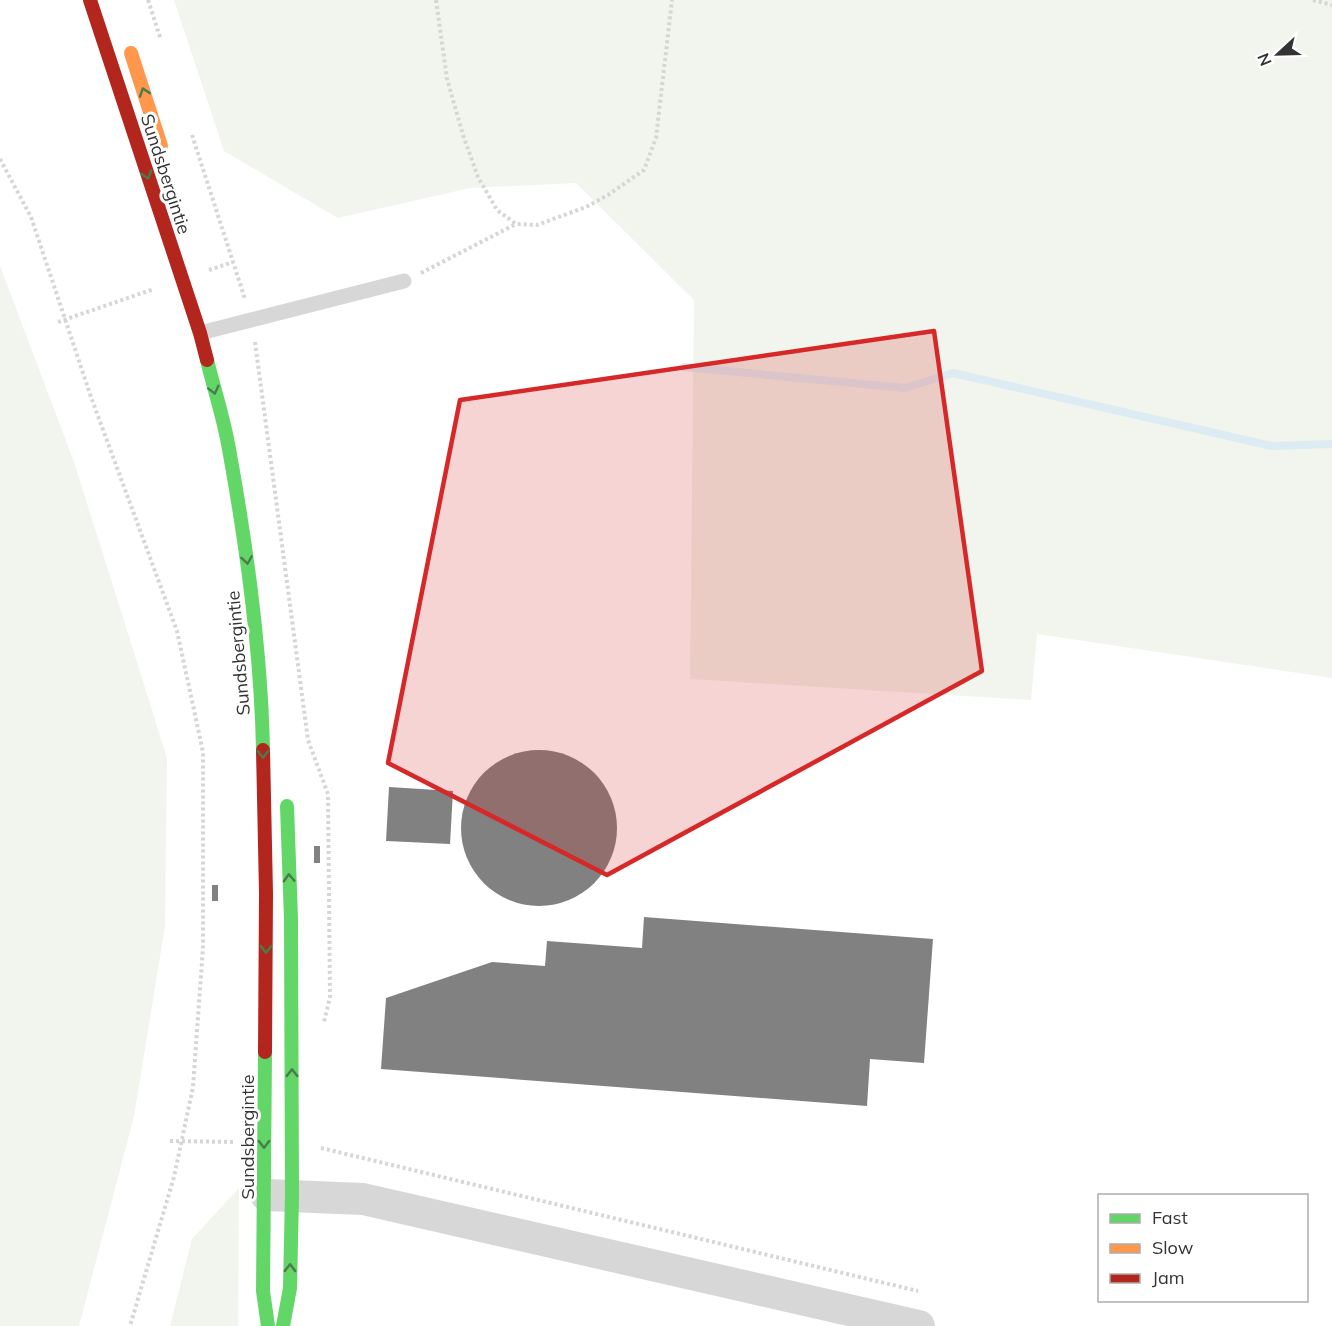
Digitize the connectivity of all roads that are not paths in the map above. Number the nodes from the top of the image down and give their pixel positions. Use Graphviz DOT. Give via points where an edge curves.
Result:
graph roads {
  1 [pos="90,0"];
  2 [pos="127,41"];
  3 [pos="166,160"];
  4 [pos="404,281"];
  5 [pos="200,333"];
  6 [pos="287,798"];
  7 [pos="278,1195"];
  8 [pos="268,1326"];
  9 [pos="283,1326"];
  10 [pos="919,1326"];
  1 -- 5 [label="main road, Sundsbergintie, one-way"];
  3 -- 2 [label="main road, Sundsbergintie, one-way"];
  4 -- 5 [label="lane"];
  5 -- 7 [label="main road, Sundsbergintie, one-way" via="229,447 250,580 262,707"];
  7 -- 6 [label="main road, Sundsbergintie, one-way" via="291,919"];
  7 -- 8 [label="main road, Sundsbergintie" via="263,1291"];
  9 -- 7 [label="main road, Sundsbergintie, one-way" via="290,1288"];
  7 -- 10 [label="street" via="363,1199"];
}
